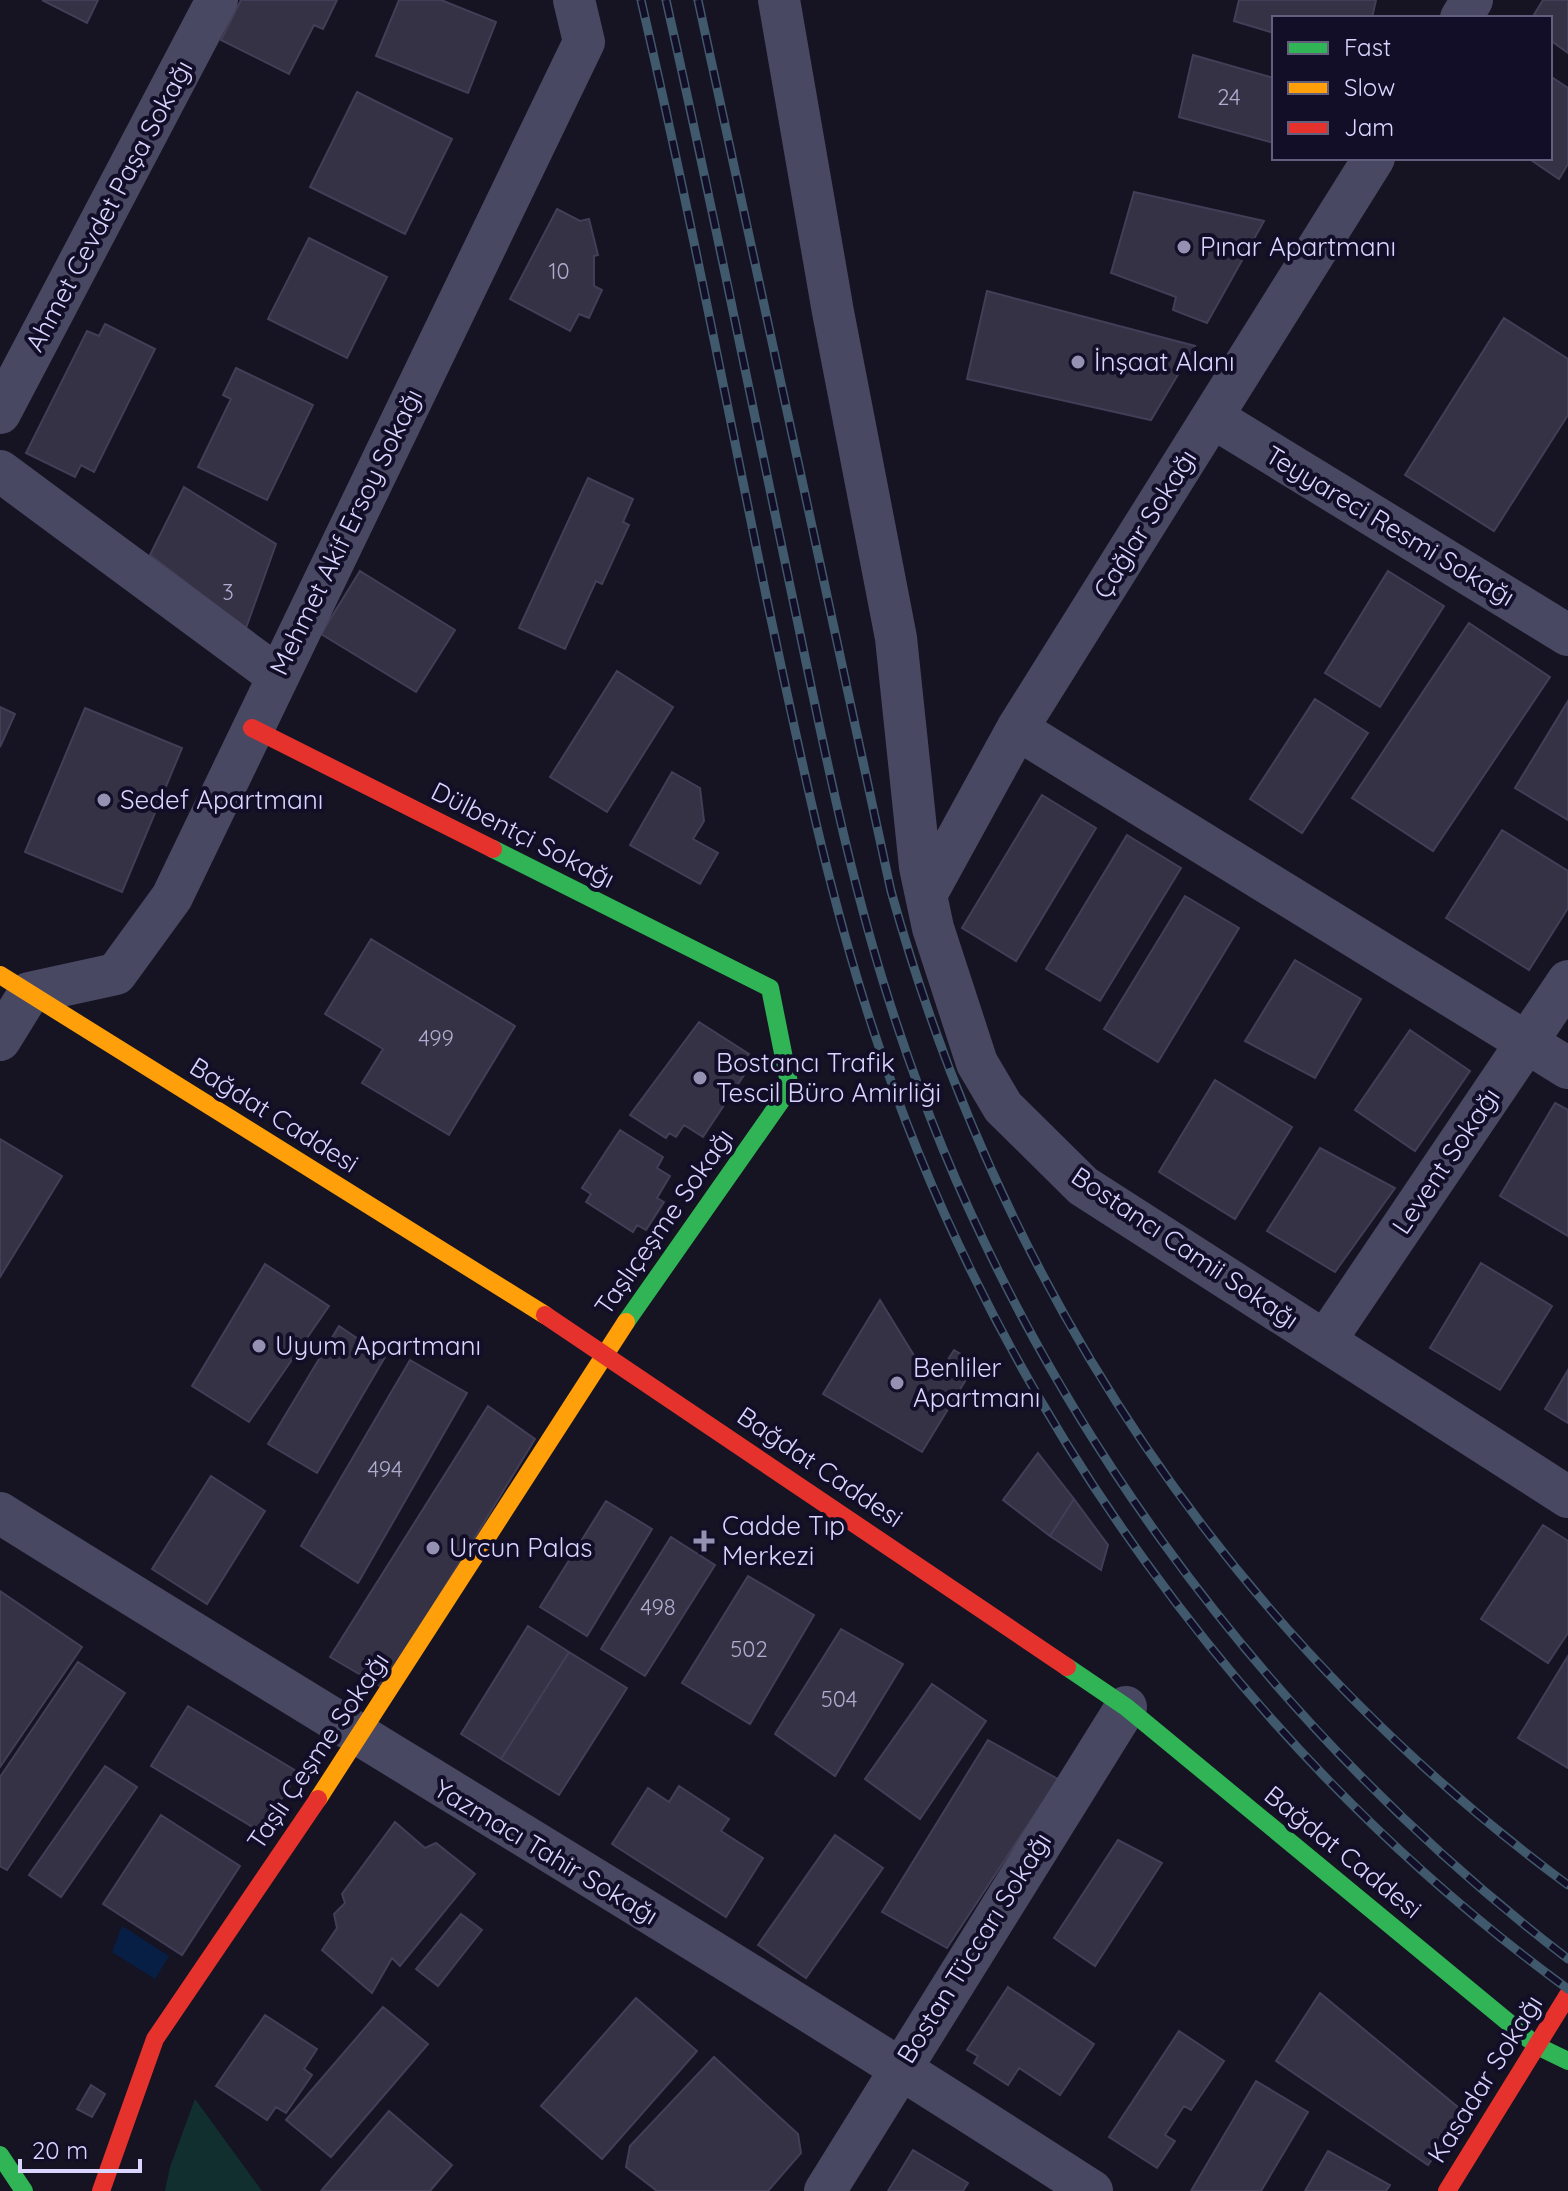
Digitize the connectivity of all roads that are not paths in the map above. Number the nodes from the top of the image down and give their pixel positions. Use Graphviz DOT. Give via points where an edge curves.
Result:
graph roads {
  1 [pos="217,0"];
  2 [pos="574,0"];
  3 [pos="779,0"];
  4 [pos="1373,160"];
  5 [pos="0,413"];
  6 [pos="1212,417"];
  7 [pos="0,471"];
  8 [pos="1568,635"];
  9 [pos="276,675"];
  10 [pos="252,728"];
  11 [pos="1017,729"];
  12 [pos="926,895"];
  13 [pos="1568,981"];
  14 [pos="14,984"];
  15 [pos="770,988"];
  16 [pos="0,1040"];
  17 [pos="1526,1043"];
  18 [pos="1568,1068"];
  19 [pos="1325,1341"];
  20 [pos="605,1352"];
  21 [pos="1568,1497"];
  22 [pos="0,1513"];
  23 [pos="1126,1707"];
  24 [pos="360,1738"];
  25 [pos="1568,1995"];
  26 [pos="1537,2046"];
  27 [pos="1568,2061"];
  28 [pos="900,2067"];
  29 [pos="0,2155"];
  30 [pos="24,2191"];
  31 [pos="101,2191"];
  32 [pos="825,2191"];
  33 [pos="1092,2191"];
  34 [pos="1447,2191"];
  1 -- 5 [label="street, Ahmet Cevdet Paşa Sokağı"];
  2 -- 9 [label="street, Mehmet Akif Ersoy Sokağı" via="584,42"];
  3 -- 12 [label="street, Bostancı Camii Sokağı" via="896,638"];
  4 -- 6 [label="street, Çağlar Sokağı"];
  6 -- 8 [label="street, Teyyareci Resmi Sokağı"];
  6 -- 11 [label="street, Çağlar Sokağı"];
  7 -- 9 [label="street"];
  9 -- 10 [label="street, Mehmet Akif Ersoy Sokağı"];
  10 -- 14 [label="street, Mehmet Akif Ersoy Sokağı" via="172,897 116,974"];
  10 -- 15 [label="main road, Dülbentçi Sokağı"];
  11 -- 12 [label="street, Çağlar Sokağı"];
  11 -- 17 [label="street"];
  12 -- 19 [label="street, Bostancı Camii Sokağı" via="977,1063 1003,1107 1083,1186"];
  13 -- 17 [label="street, Levent Sokağı"];
  14 -- 16 [label="street"];
  14 -- 20 [label="main road, Bağdat Caddesi"];
  15 -- 20 [label="main road, Taşlıçeşme Sokağı" via="790,1088"];
  17 -- 18 [label="street"];
  17 -- 19 [label="street, Levent Sokağı"];
  19 -- 21 [label="street, Bostancı Camii Sokağı"];
  20 -- 23 [label="main road, Bağdat Caddesi"];
  20 -- 24 [label="main road, Taşlı Çeşme Sokağı"];
  22 -- 24 [label="street, Yazmacı Tahir Sokağı"];
  23 -- 26 [label="main road, Bağdat Caddesi"];
  23 -- 28 [label="street, Bostan Tüccarı Sokağı"];
  24 -- 28 [label="street, Yazmacı Tahir Sokağı"];
  24 -- 31 [label="main road, Taşlı Çeşme Sokağı" via="155,2039"];
  25 -- 26 [label="main road, Kasadar Sokağı"];
  26 -- 27 [label="main road, Bağdat Caddesi"];
  26 -- 34 [label="main road, Kasadar Sokağı"];
  28 -- 32 [label="street, Bostan Tüccarı Sokağı"];
  28 -- 33 [label="street, Yazmacı Tahir Sokağı"];
  29 -- 30 [label="main road"];
}
